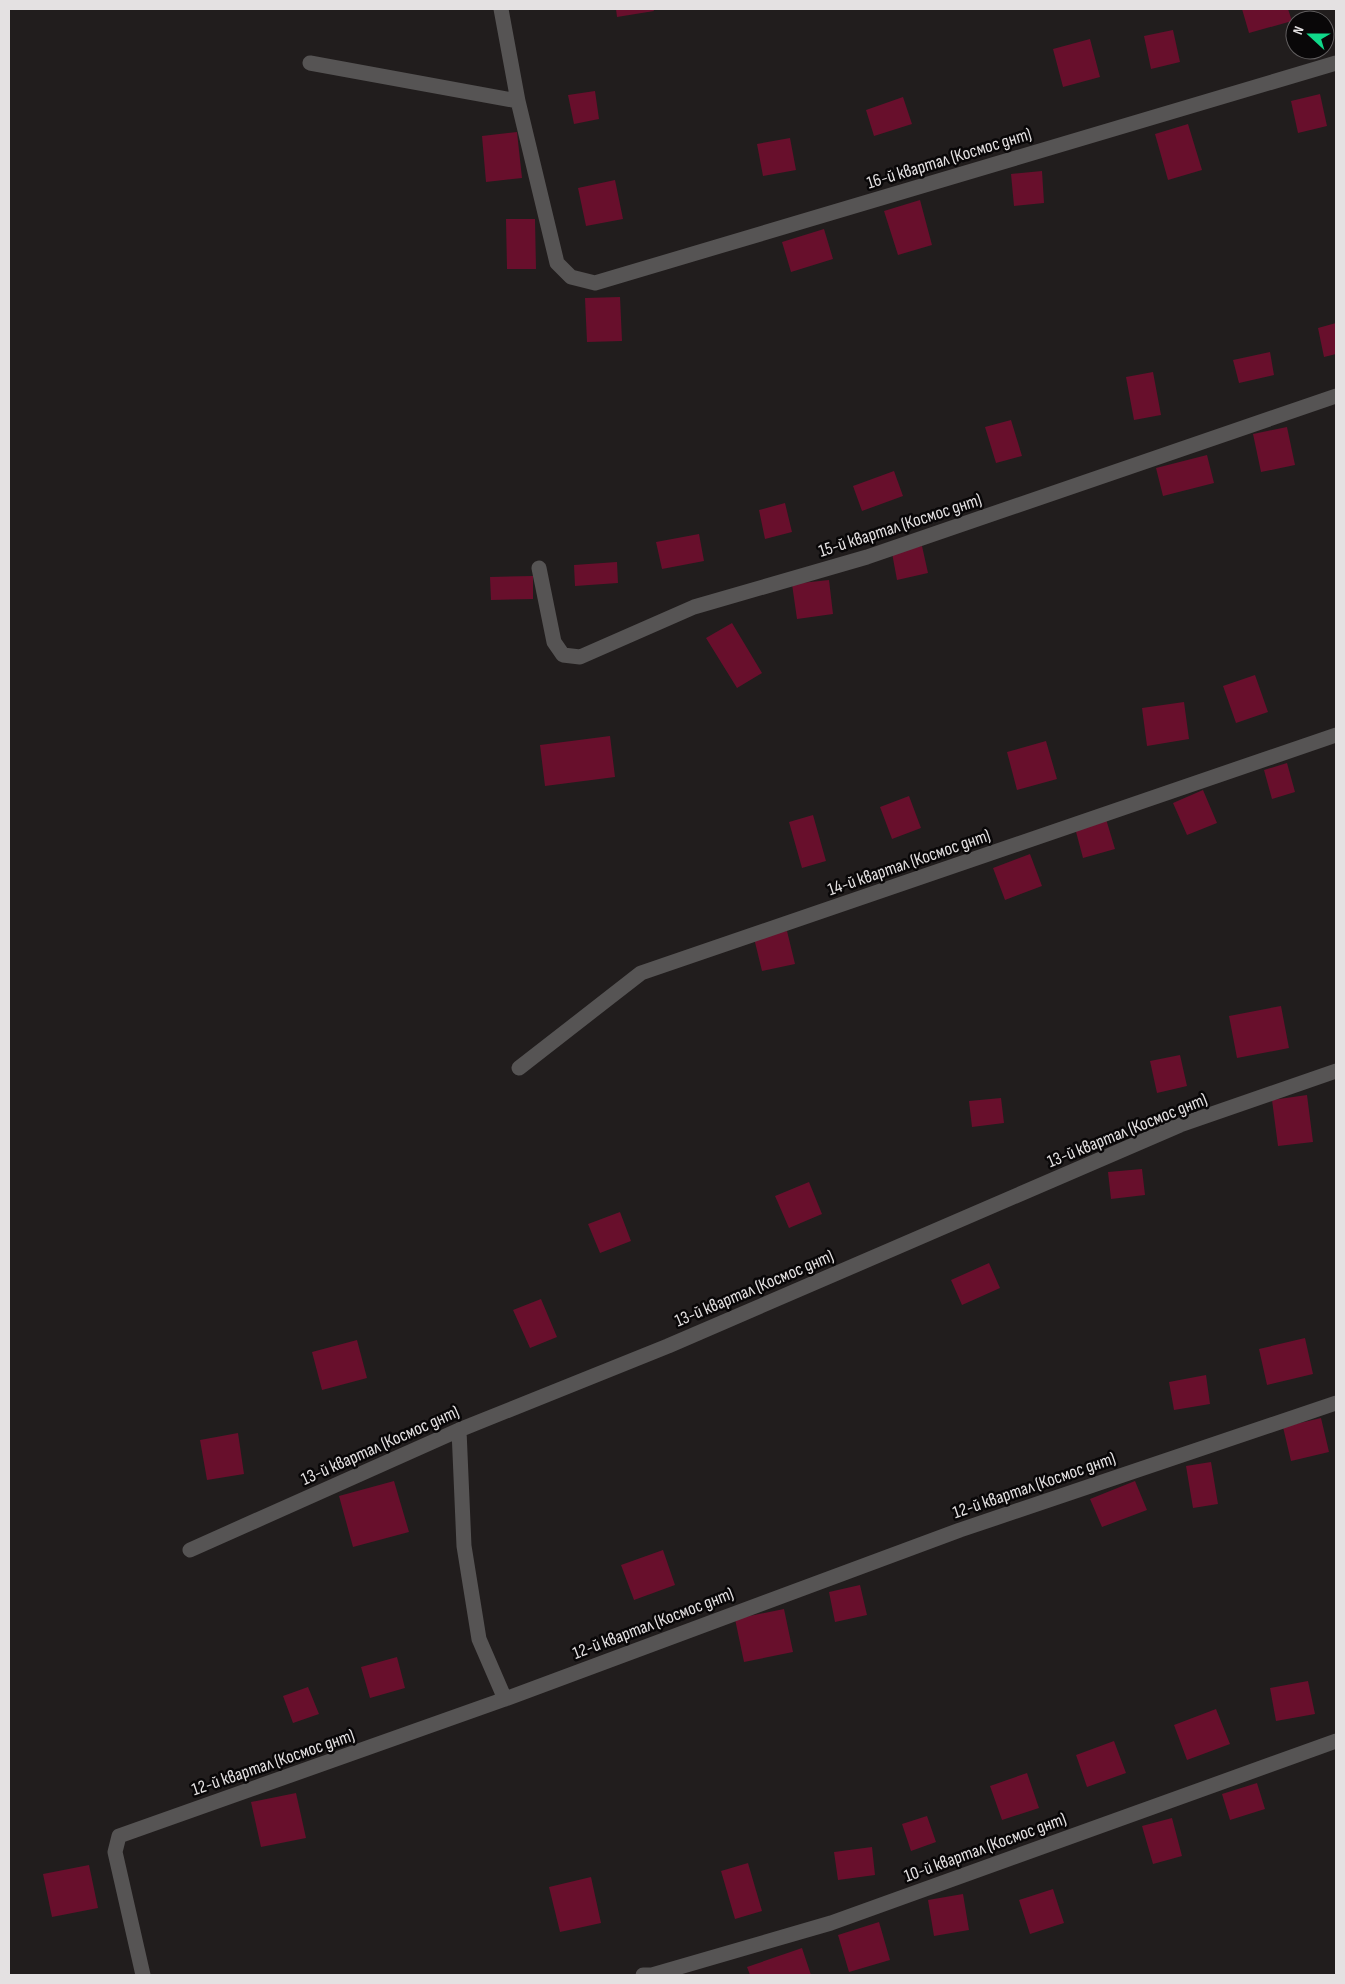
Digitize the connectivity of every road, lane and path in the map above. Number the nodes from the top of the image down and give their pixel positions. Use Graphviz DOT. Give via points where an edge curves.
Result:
graph roads {
  1 [pos="501,9"];
  2 [pos="310,63"];
  3 [pos="1336,63"];
  4 [pos="518,101"];
  5 [pos="1336,396"];
  6 [pos="539,568"];
  7 [pos="1336,735"];
  8 [pos="519,1068"];
  9 [pos="1336,1071"];
  10 [pos="1336,1403"];
  11 [pos="459,1430"];
  12 [pos="190,1550"];
  13 [pos="506,1699"];
  14 [pos="1336,1741"];
  15 [pos="143,1975"];
  16 [pos="643,1975"];
  1 -- 4 [label="street"];
  2 -- 4 [label="street"];
  3 -- 4 [label="street, 16-й квартал (Космос днт)" via="595,283 572,277 557,263"];
  5 -- 6 [label="street, 15-й квартал (Космос днт)" via="867,557 694,607 580,657 563,655 554,642"];
  7 -- 8 [label="street, 14-й квартал (Космос днт)" via="641,973"];
  9 -- 11 [label="street, 13-й квартал (Космос днт)" via="1180,1126 668,1346"];
  10 -- 13 [label="street, 12-й квартал (Космос днт)" via="960,1530"];
  11 -- 12 [label="street, 13-й квартал (Космос днт)"];
  11 -- 13 [label="street" via="464,1546 479,1640"];
  13 -- 15 [label="street, 12-й квартал (Космос днт)" via="119,1836 115,1852"];
  14 -- 16 [label="street, 10-й квартал (Космос днт)" via="831,1923"];
}
